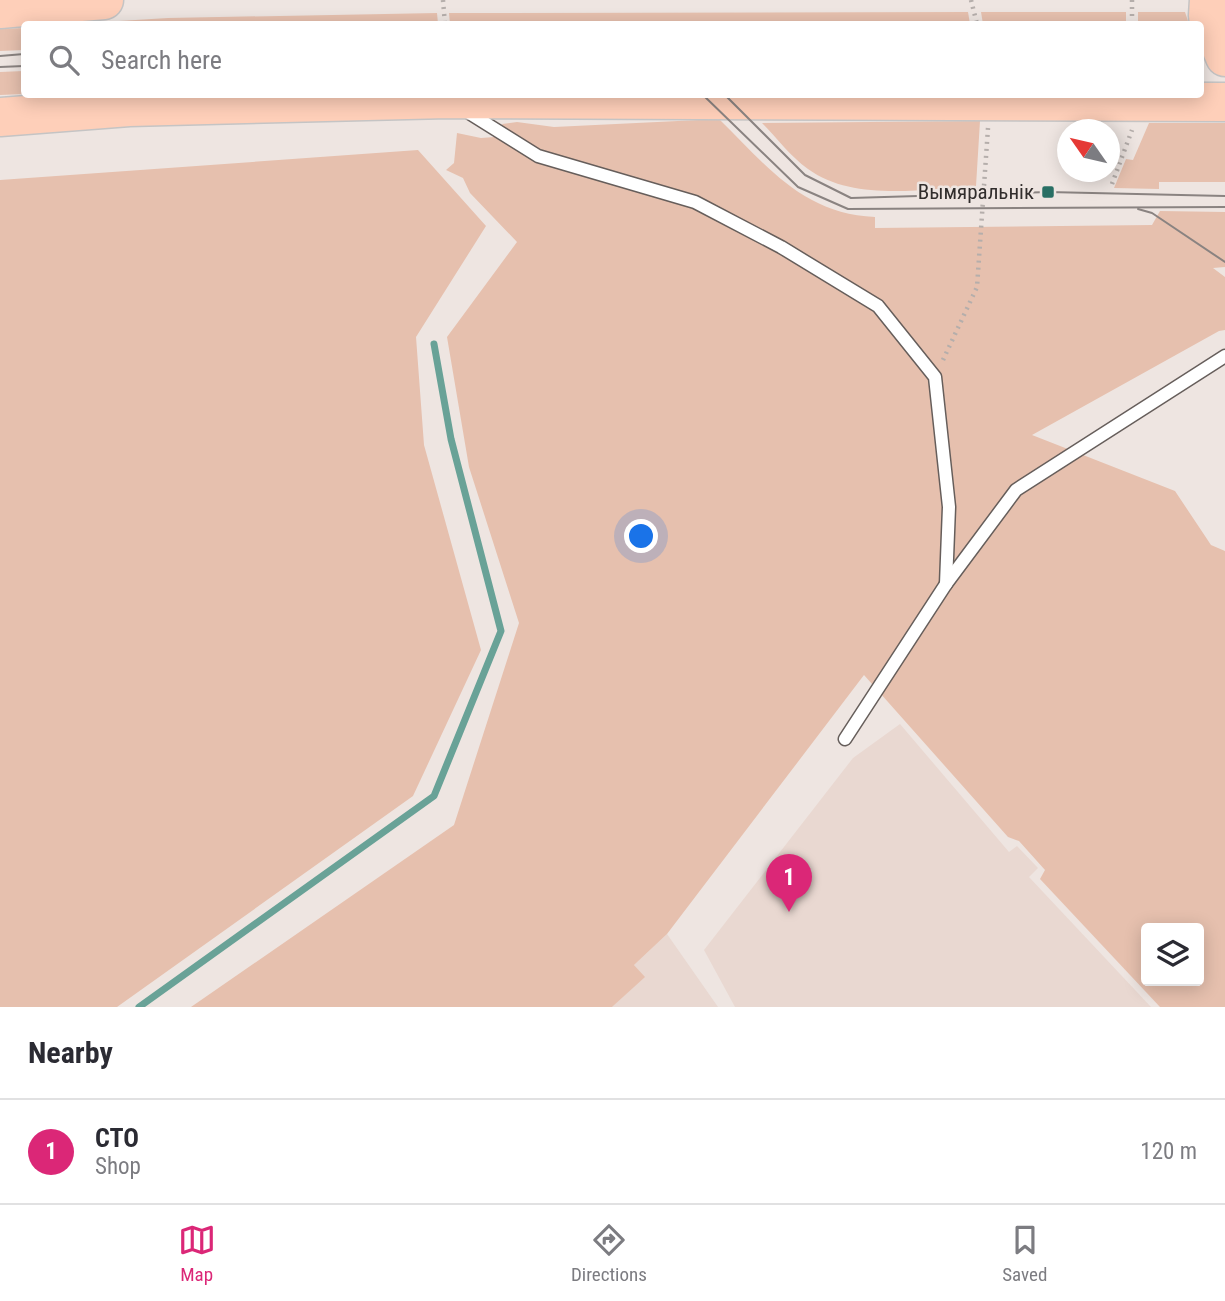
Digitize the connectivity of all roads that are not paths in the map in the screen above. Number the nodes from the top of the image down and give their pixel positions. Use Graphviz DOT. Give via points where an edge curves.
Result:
graph roads {
  1 [pos="104,0"];
  2 [pos="1209,0"];
  3 [pos="0,9"];
  4 [pos="1225,57"];
  5 [pos="448,99"];
  6 [pos="1225,102"];
  7 [pos="0,117"];
  8 [pos="1225,356"];
  9 [pos="946,584"];
  10 [pos="845,738"];
  1 -- 3 [label="main road"];
  2 -- 4 [label="main road" via="1208,16"];
  5 -- 6 [label="main road"];
  5 -- 7 [label="main road" via="129,107"];
  5 -- 9 [label="lane" via="538,156 695,202 878,306 935,377 949,507"];
  8 -- 9 [label="lane" via="1016,490"];
  9 -- 10 [label="lane"];
}
